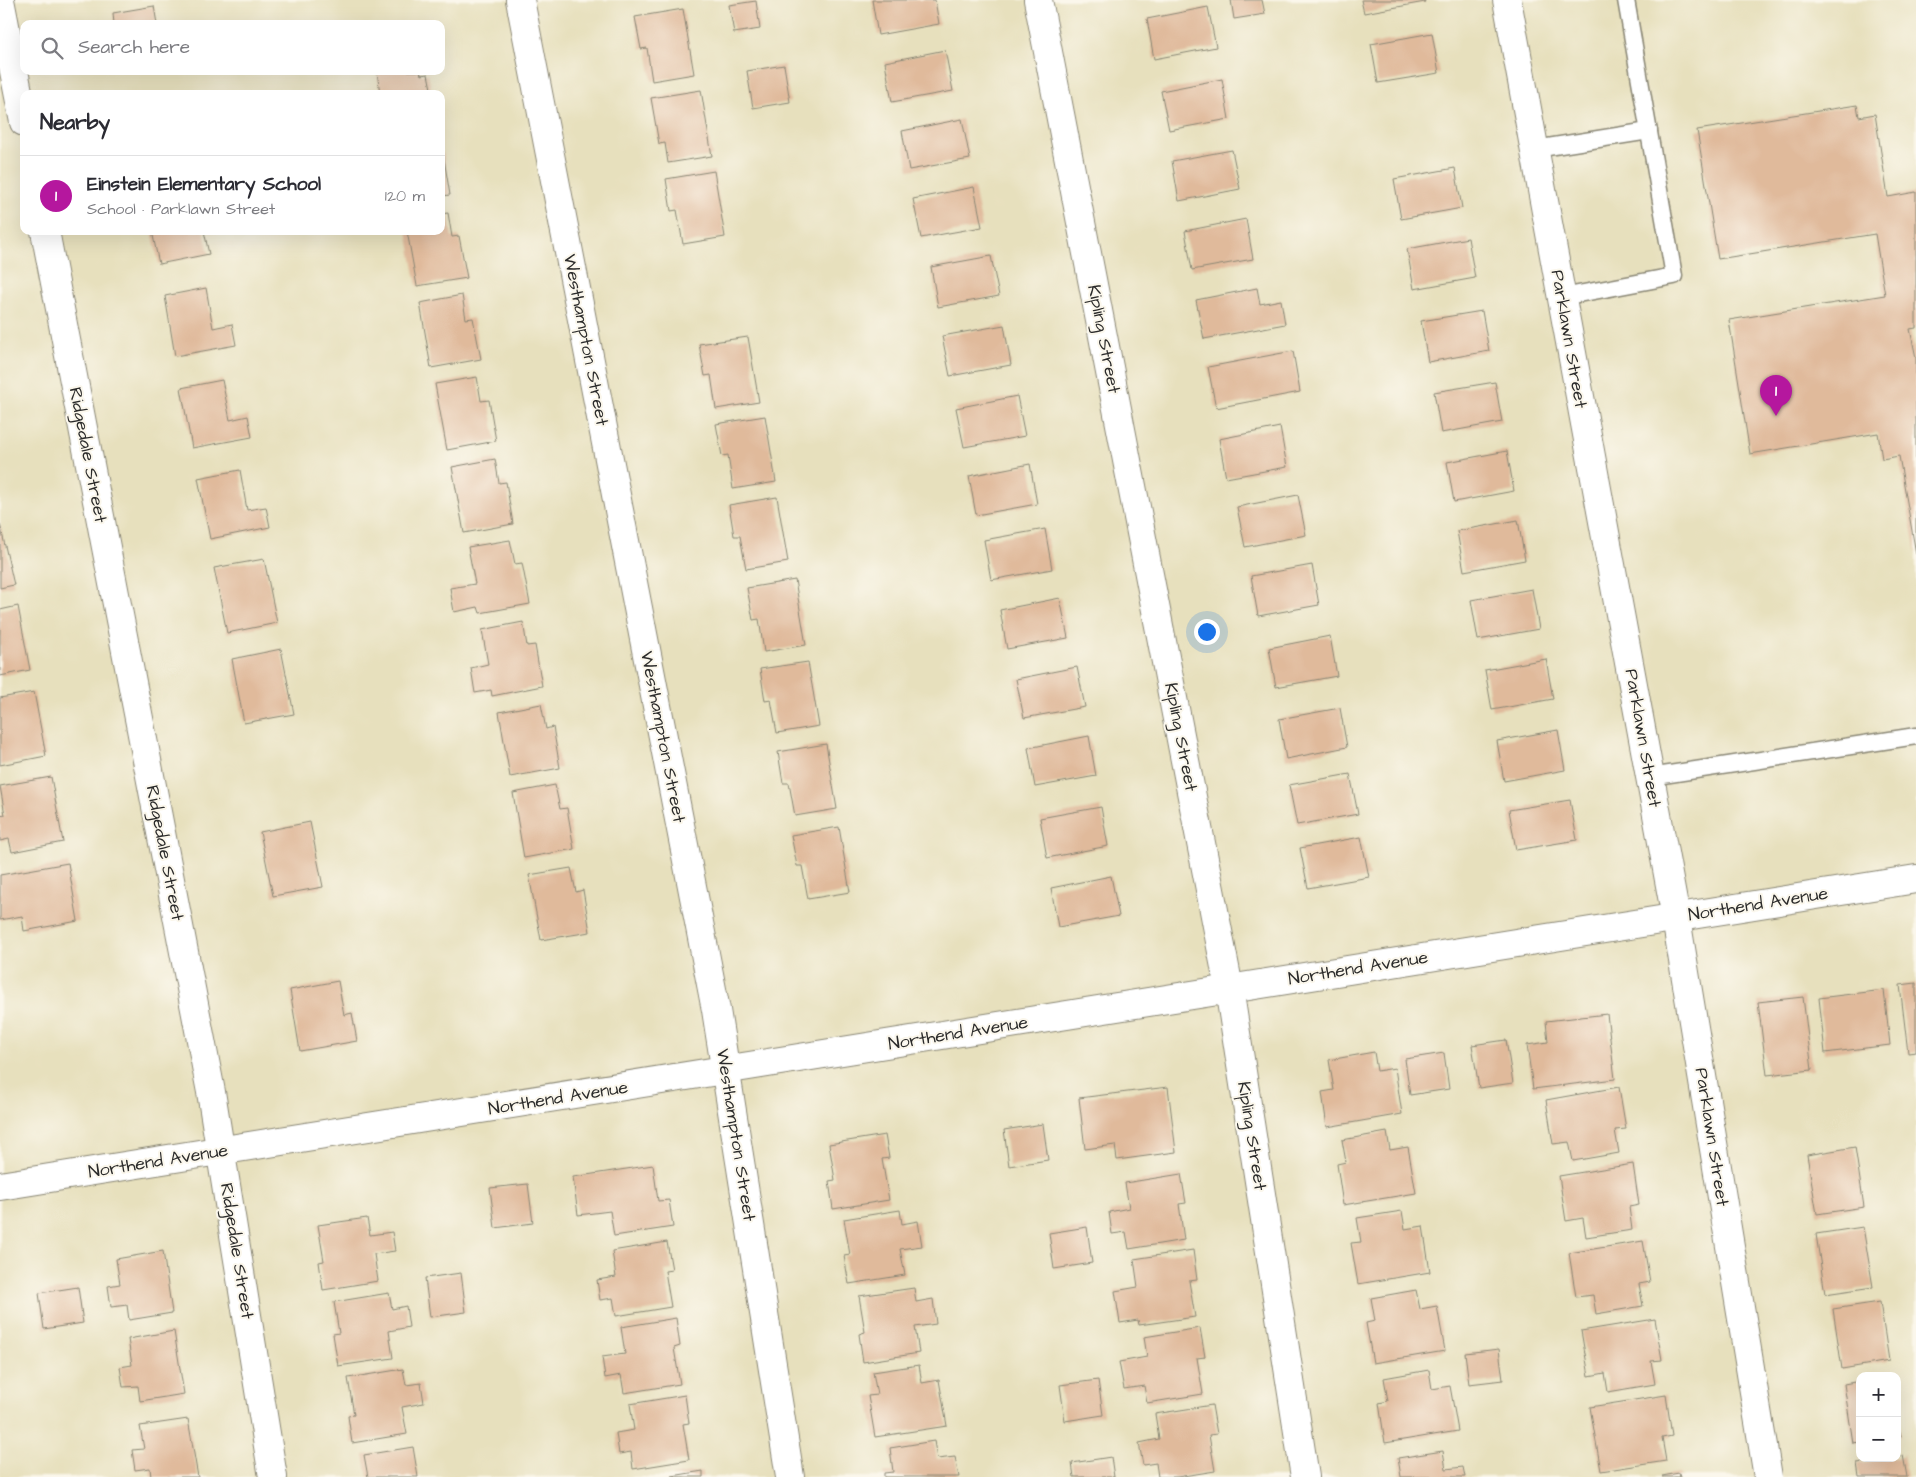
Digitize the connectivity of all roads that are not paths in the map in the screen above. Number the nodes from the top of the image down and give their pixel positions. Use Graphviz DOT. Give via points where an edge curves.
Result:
graph roads {
  1 [pos="0,0"];
  2 [pos="520,0"];
  3 [pos="1038,0"];
  4 [pos="1507,0"];
  5 [pos="1626,0"];
  6 [pos="20,102"];
  7 [pos="1649,131"];
  8 [pos="1535,149"];
  9 [pos="46,235"];
  10 [pos="1562,297"];
  11 [pos="1916,736"];
  12 [pos="1650,777"];
  13 [pos="1916,879"];
  14 [pos="1676,918"];
  15 [pos="1229,988"];
  16 [pos="725,1071"];
  17 [pos="221,1151"];
  18 [pos="0,1186"];
  19 [pos="273,1477"];
  20 [pos="790,1477"];
  21 [pos="1305,1477"];
  22 [pos="1768,1477"];
  1 -- 6 [label="street"];
  2 -- 16 [label="street, Westhampton Street" via="716,1010"];
  3 -- 15 [label="street, Kipling Street"];
  4 -- 8 [label="street, Parklawn Street"];
  5 -- 7 [label="lane"];
  7 -- 8 [label="lane"];
  7 -- 10 [label="lane" via="1674,276"];
  8 -- 10 [label="street, Parklawn Street"];
  9 -- 17 [label="street, Ridgedale Street"];
  10 -- 12 [label="street, Parklawn Street"];
  11 -- 12 [label="lane"];
  12 -- 14 [label="street, Parklawn Street"];
  13 -- 14 [label="street, Northend Avenue"];
  14 -- 15 [label="street, Northend Avenue"];
  14 -- 22 [label="street, Parklawn Street"];
  15 -- 16 [label="street, Northend Avenue"];
  15 -- 21 [label="street, Kipling Street"];
  16 -- 17 [label="street, Northend Avenue"];
  16 -- 20 [label="street, Westhampton Street"];
  17 -- 18 [label="street, Northend Avenue"];
  17 -- 19 [label="street, Ridgedale Street"];
}
